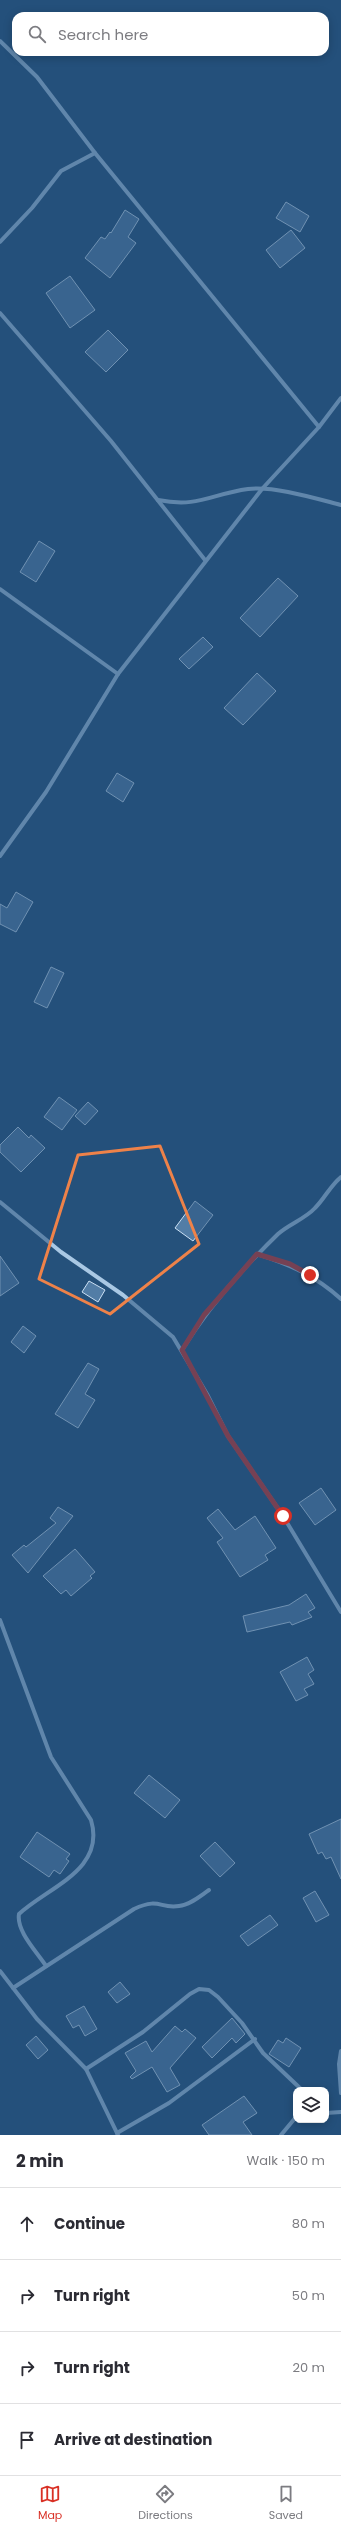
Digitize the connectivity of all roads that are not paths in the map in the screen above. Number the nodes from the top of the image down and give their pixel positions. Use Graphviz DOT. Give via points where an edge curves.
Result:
graph roads {
  1 [pos="0,41"];
  2 [pos="12,53"];
  3 [pos="15,56"];
  4 [pos="95,153"];
  5 [pos="0,242"];
  6 [pos="0,313"];
  7 [pos="341,398"];
  8 [pos="319,427"];
  9 [pos="262,489"];
  10 [pos="158,500"];
  11 [pos="341,505"];
  12 [pos="205,560"];
  13 [pos="0,589"];
  14 [pos="118,674"];
  15 [pos="0,856"];
  16 [pos="341,1177"];
  17 [pos="0,1202"];
  18 [pos="257,1254"];
  19 [pos="341,1299"];
  20 [pos="182,1350"];
  21 [pos="341,1612"];
  22 [pos="0,1620"];
  23 [pos="209,1890"];
  24 [pos="46,1966"];
  25 [pos="0,1971"];
  26 [pos="13,1988"];
  27 [pos="255,2039"];
  28 [pos="341,2051"];
  29 [pos="86,2069"];
  30 [pos="299,2087"];
  31 [pos="341,2093"];
  32 [pos="341,2112"];
  33 [pos="329,2113"];
  34 [pos="293,2121"];
  35 [pos="117,2134"];
  36 [pos="281,2135"];
  1 -- 2 [label="street"];
  3 -- 4 [label="street" via="37,78"];
  4 -- 5 [label="street" via="61,171 32,208"];
  4 -- 8 [label="street"];
  6 -- 10 [label="street"];
  7 -- 8 [label="street"];
  8 -- 9 [label="street"];
  9 -- 10 [label="street" via="242,490 188,504"];
  9 -- 11 [label="street" via="313,497"];
  9 -- 12 [label="street"];
  10 -- 12 [label="street"];
  12 -- 14 [label="street"];
  13 -- 14 [label="street"];
  14 -- 15 [label="street" via="46,792"];
  16 -- 18 [label="street" via="315,1208 280,1232"];
  17 -- 20 [label="street" via="61,1252 146,1314 173,1337"];
  18 -- 19 [label="street" via="290,1264 310,1275"];
  18 -- 20 [label="street" via="204,1315"];
  20 -- 21 [label="street" via="228,1436 283,1516"];
  22 -- 24 [label="street" via="51,1757 90,1820 94,1831 93,1846 85,1861 68,1879 18,1914 22,1929"];
  23 -- 24 [label="street" via="194,1900 178,1906 149,1902"];
  24 -- 26 [label="street"];
  25 -- 26 [label="street"];
  26 -- 29 [label="street" via="37,2019"];
  27 -- 29 [label="street" via="218,1996 209,1990 199,1989 144,2032"];
  27 -- 30 [label="street" via="263,2053"];
  27 -- 35 [label="street" via="169,2103"];
  28 -- 31 [label="street"];
  29 -- 35 [label="street"];
  32 -- 33 [label="street"];
  34 -- 36 [label="street"];
}
